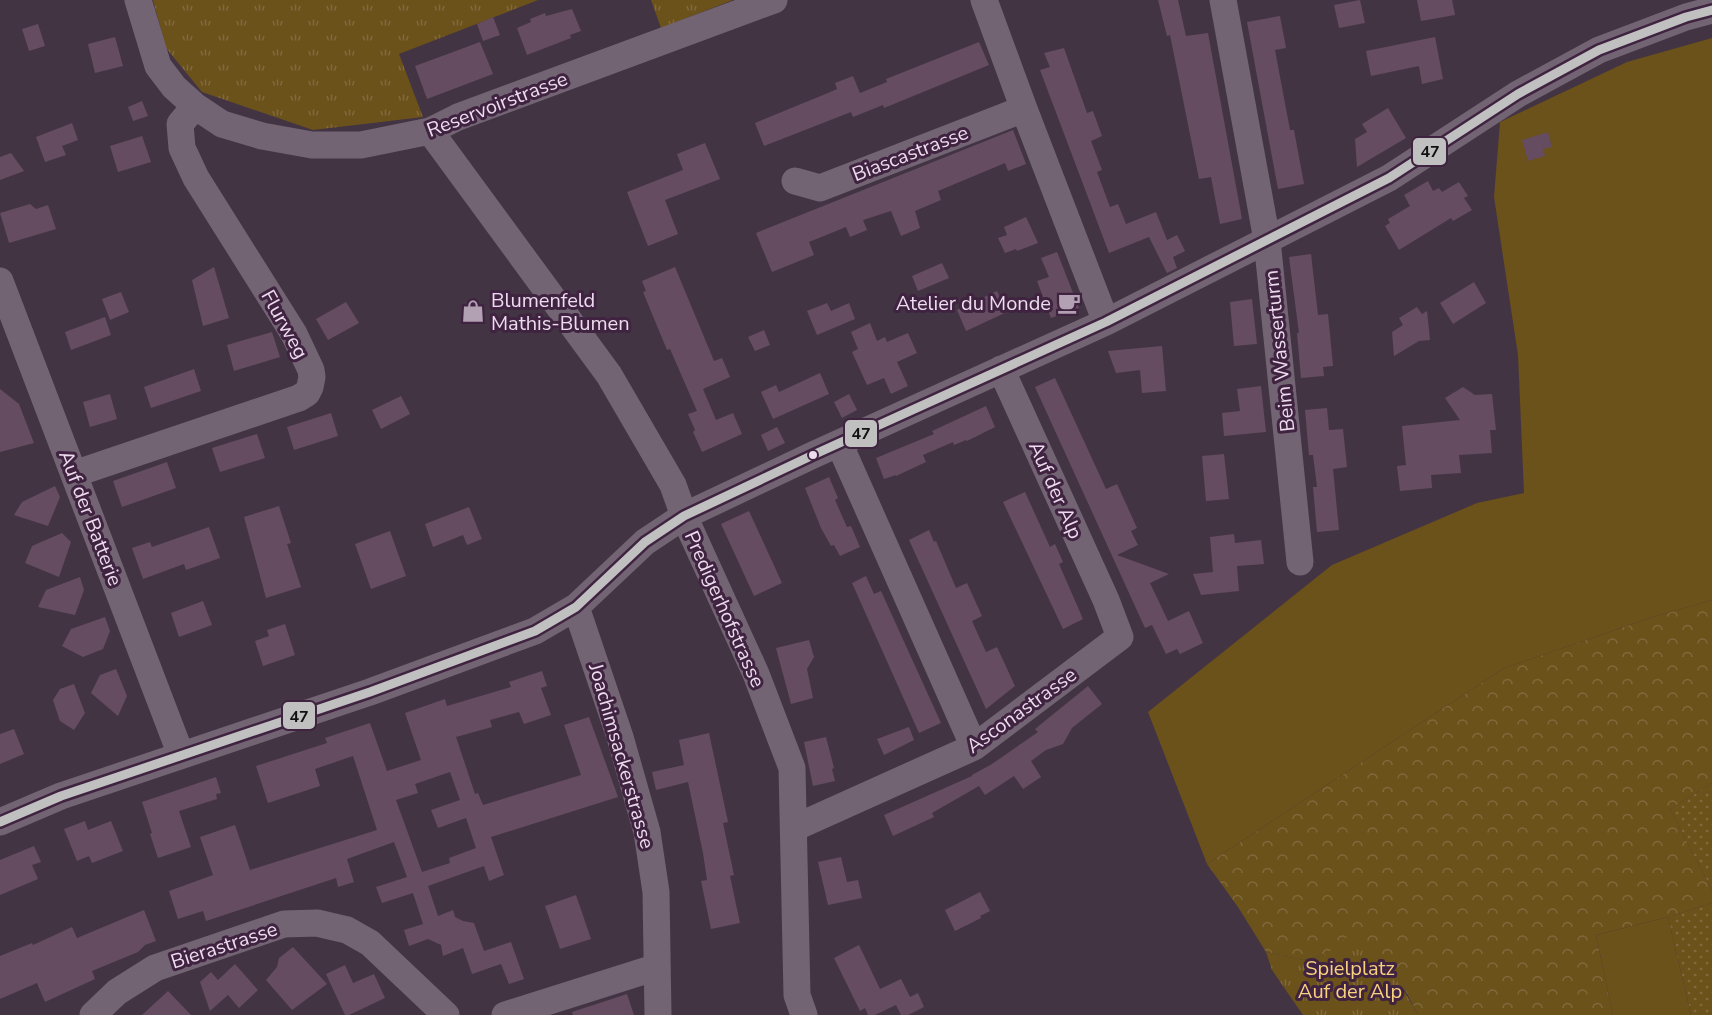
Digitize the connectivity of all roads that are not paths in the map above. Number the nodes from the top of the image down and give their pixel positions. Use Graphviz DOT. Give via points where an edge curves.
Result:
graph roads {
  1 [pos="138,0"];
  2 [pos="774,0"];
  3 [pos="984,0"];
  4 [pos="1223,0"];
  5 [pos="1712,10"];
  6 [pos="195,106"];
  7 [pos="1024,109"];
  8 [pos="430,131"];
  9 [pos="795,181"];
  10 [pos="1267,240"];
  11 [pos="0,281"];
  12 [pos="1106,322"];
  13 [pos="1001,369"];
  14 [pos="839,443"];
  15 [pos="74,474"];
  16 [pos="684,516"];
  17 [pos="1300,562"];
  18 [pos="576,607"];
  19 [pos="1110,612"];
  20 [pos="974,747"];
  21 [pos="182,755"];
  22 [pos="0,822"];
  23 [pos="794,828"];
  24 [pos="657,967"];
  25 [pos="93,1015"];
  26 [pos="446,1015"];
  27 [pos="505,1015"];
  28 [pos="658,1015"];
  29 [pos="804,1015"];
  1 -- 6 [label="street, Reservoirstrasse" via="158,66"];
  2 -- 8 [label="street, Reservoirstrasse" via="458,117"];
  3 -- 7 [label="street"];
  4 -- 10 [label="street, Beim Wasserturm"];
  5 -- 10 [label="street" via="1599,50 1518,94 1389,178"];
  6 -- 8 [label="street, Reservoirstrasse" via="222,124 312,146 360,145"];
  6 -- 15 [label="street, Flurweg" via="180,124 182,148 196,178 294,334 310,370 310,387 299,398"];
  7 -- 9 [label="street, Biascastrasse" via="820,188"];
  7 -- 12 [label="street"];
  8 -- 16 [label="street, Predigerhofstrasse" via="609,375 673,485"];
  10 -- 12 [label="street"];
  10 -- 17 [label="street, Beim Wasserturm"];
  11 -- 15 [label="street, Auf der Batterie"];
  12 -- 13 [label="street"];
  13 -- 14 [label="street"];
  13 -- 19 [label="street, Auf der Alp"];
  14 -- 16 [label="street"];
  14 -- 20 [label="street"];
  15 -- 21 [label="street, Auf der Batterie"];
  16 -- 18 [label="street" via="645,543"];
  16 -- 23 [label="street, Predigerhofstrasse" via="756,674 792,768"];
  18 -- 21 [label="street" via="512,640"];
  18 -- 24 [label="street, Joachimsackerstrasse" via="647,832 656,892"];
  19 -- 20 [label="street, Asconastrasse" via="1120,637"];
  20 -- 23 [label="street, Asconastrasse"];
  21 -- 22 [label="street" via="61,796"];
  23 -- 29 [label="street, Predigerhofstrasse" via="797,995"];
  24 -- 27 [label="street"];
  24 -- 28 [label="street, Joachimsackerstrasse"];
  25 -- 26 [label="street, Bierastrasse" via="117,992 155,968 284,924 317,923 347,930 370,943"];
}
